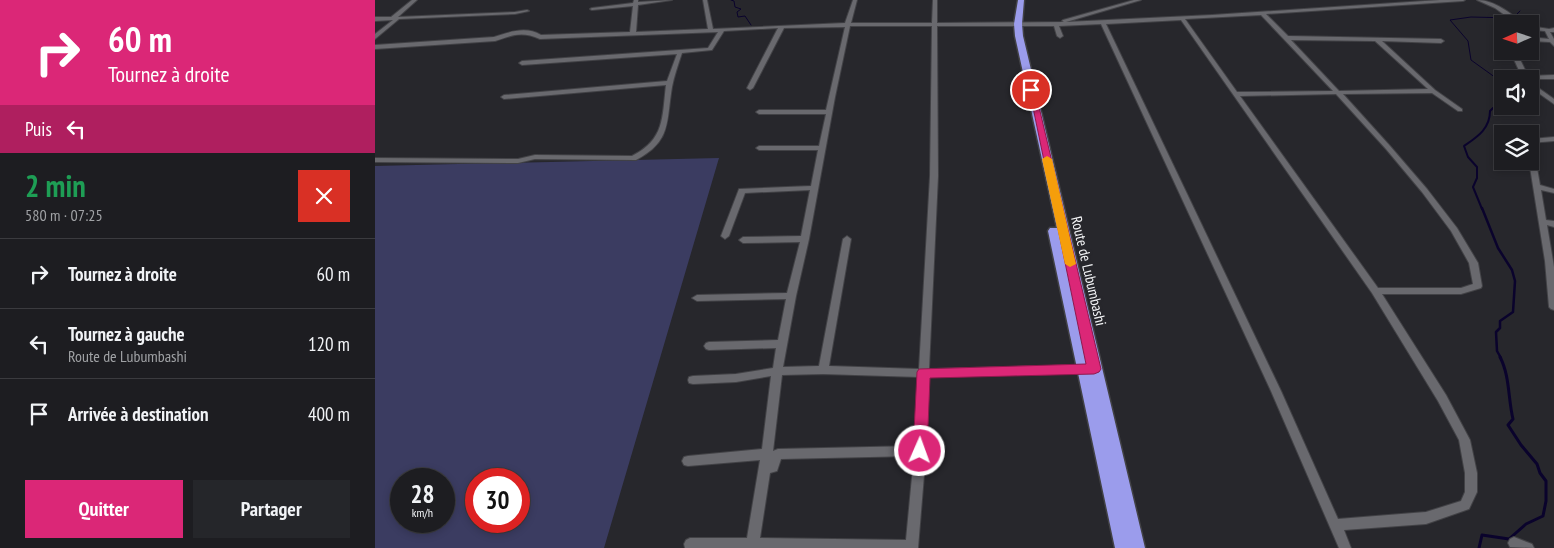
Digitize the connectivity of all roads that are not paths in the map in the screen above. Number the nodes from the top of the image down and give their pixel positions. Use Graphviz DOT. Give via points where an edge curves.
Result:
graph roads {
  1 [pos="415,0"];
  2 [pos="671,0"];
  3 [pos="705,0"];
  4 [pos="855,0"];
  5 [pos="935,0"];
  6 [pos="1016,0"];
  7 [pos="1021,0"];
  8 [pos="1139,0"];
  9 [pos="1463,0"];
  10 [pos="1479,0"];
  11 [pos="636,2"];
  12 [pos="593,9"];
  13 [pos="527,10"];
  14 [pos="1262,14"];
  15 [pos="1508,15"];
  16 [pos="396,18"];
  17 [pos="375,20"];
  18 [pos="1183,20"];
  19 [pos="1103,22"];
  20 [pos="1015,24"];
  21 [pos="1058,24"];
  22 [pos="935,25"];
  23 [pos="847,26"];
  24 [pos="781,28"];
  25 [pos="1539,29"];
  26 [pos="722,30"];
  27 [pos="1547,30"];
  28 [pos="1554,30"];
  29 [pos="711,31"];
  30 [pos="633,33"];
  31 [pos="1060,36"];
  32 [pos="375,37"];
  33 [pos="1285,38"];
  34 [pos="1376,39"];
  35 [pos="1539,41"];
  36 [pos="1441,42"];
  37 [pos="1553,43"];
  38 [pos="375,47"];
  39 [pos="680,52"];
  40 [pos="522,63"];
  41 [pos="1554,77"];
  42 [pos="1539,78"];
  43 [pos="670,83"];
  44 [pos="750,88"];
  45 [pos="1433,91"];
  46 [pos="1539,91"];
  47 [pos="1236,94"];
  48 [pos="1338,94"];
  49 [pos="504,97"];
  50 [pos="1554,102"];
  51 [pos="1460,110"];
  52 [pos="759,112"];
  53 [pos="829,112"];
  54 [pos="1554,139"];
  55 [pos="1539,140"];
  56 [pos="759,148"];
  57 [pos="822,148"];
  58 [pos="375,160"];
  59 [pos="1534,170"];
  60 [pos="1537,187"];
  61 [pos="815,188"];
  62 [pos="1554,191"];
  63 [pos="1543,222"];
  64 [pos="1554,224"];
  65 [pos="725,236"];
  66 [pos="805,239"];
  67 [pos="847,239"];
  68 [pos="743,240"];
  69 [pos="1551,262"];
  70 [pos="1375,291"];
  71 [pos="791,296"];
  72 [pos="697,298"];
  73 [pos="1554,307"];
  74 [pos="782,344"];
  75 [pos="709,346"];
  76 [pos="1090,369"];
  77 [pos="823,370"];
  78 [pos="777,371"];
  79 [pos="923,372"];
  80 [pos="693,380"];
  81 [pos="920,451"];
  82 [pos="767,454"];
  83 [pos="688,461"];
  84 [pos="765,469"];
  85 [pos="1336,524"];
  86 [pos="1514,543"];
  87 [pos="690,544"];
  88 [pos="753,546"];
  89 [pos="912,547"];
  90 [pos="1124,548"];
  91 [pos="1137,548"];
  92 [pos="1345,548"];
  93 [pos="1528,548"];
  1 -- 16 [label="street"];
  2 -- 11 [label="street"];
  3 -- 29 [label="street"];
  4 -- 23 [label="street"];
  5 -- 22 [label="street"];
  6 -- 20 [label="highway, Route de Lubumbashi"];
  7 -- 20 [label="highway, Route de Lubumbashi"];
  8 -- 21 [label="street"];
  9 -- 14 [label="street"];
  10 -- 15 [label="street"];
  11 -- 12 [label="street"];
  11 -- 30 [label="street"];
  13 -- 16 [label="street"];
  14 -- 18 [label="street"];
  14 -- 33 [label="street"];
  16 -- 17 [label="street"];
  16 -- 32 [label="street"];
  18 -- 19 [label="street"];
  18 -- 47 [label="street"];
  19 -- 21 [label="street"];
  19 -- 85 [label="street"];
  20 -- 21 [label="street"];
  20 -- 22 [label="street"];
  20 -- 76 [label="highway, Route de Lubumbashi"];
  21 -- 31 [label="street"];
  22 -- 23 [label="street"];
  22 -- 79 [label="street" via="934,176"];
  23 -- 24 [label="street"];
  23 -- 53 [label="street"];
  24 -- 26 [label="street"];
  24 -- 44 [label="street"];
  25 -- 27 [label="street"];
  26 -- 29 [label="street"];
  26 -- 39 [label="street" via="710,49"];
  27 -- 28 [label="street"];
  27 -- 37 [label="street"];
  29 -- 30 [label="street"];
  30 -- 38 [label="street" via="540,37 525,32 495,39"];
  33 -- 34 [label="street"];
  33 -- 48 [label="street"];
  34 -- 36 [label="street"];
  34 -- 45 [label="street"];
  35 -- 37 [label="street"];
  39 -- 40 [label="street"];
  39 -- 43 [label="street"];
  41 -- 42 [label="street"];
  43 -- 49 [label="street"];
  43 -- 58 [label="street" via="663,130 657,142 633,158"];
  45 -- 48 [label="street"];
  45 -- 51 [label="street"];
  46 -- 50 [label="street"];
  47 -- 48 [label="street"];
  47 -- 70 [label="street"];
  48 -- 70 [label="street" via="1439,208 1480,280 1478,286 1461,291"];
  52 -- 53 [label="street"];
  53 -- 57 [label="street"];
  54 -- 55 [label="street"];
  56 -- 57 [label="street"];
  57 -- 61 [label="street"];
  59 -- 60 [label="street"];
  60 -- 62 [label="street"];
  60 -- 63 [label="street"];
  61 -- 65 [label="street" via="743,191"];
  61 -- 66 [label="street"];
  63 -- 64 [label="street"];
  63 -- 69 [label="street"];
  66 -- 68 [label="street"];
  66 -- 71 [label="street"];
  67 -- 77 [label="street"];
  69 -- 73 [label="street"];
  70 -- 85 [label="street" via="1442,398 1464,440 1471,473 1471,492 1465,505 1426,518"];
  71 -- 72 [label="street"];
  71 -- 74 [label="street"];
  74 -- 75 [label="street"];
  74 -- 78 [label="street"];
  76 -- 79 [label="street"];
  76 -- 90 [label="highway, Route de Lubumbashi"];
  76 -- 91 [label="highway, Route de Lubumbashi"];
  77 -- 78 [label="street"];
  77 -- 79 [label="street"];
  78 -- 80 [label="street"];
  78 -- 82 [label="street"];
  79 -- 81 [label="street"];
  81 -- 84 [label="street" via="778,454 773,467"];
  81 -- 89 [label="street"];
  82 -- 83 [label="street"];
  82 -- 84 [label="street"];
  84 -- 88 [label="street"];
  85 -- 92 [label="street"];
  86 -- 93 [label="street"];
  87 -- 88 [label="street"];
  88 -- 89 [label="street"];
}
